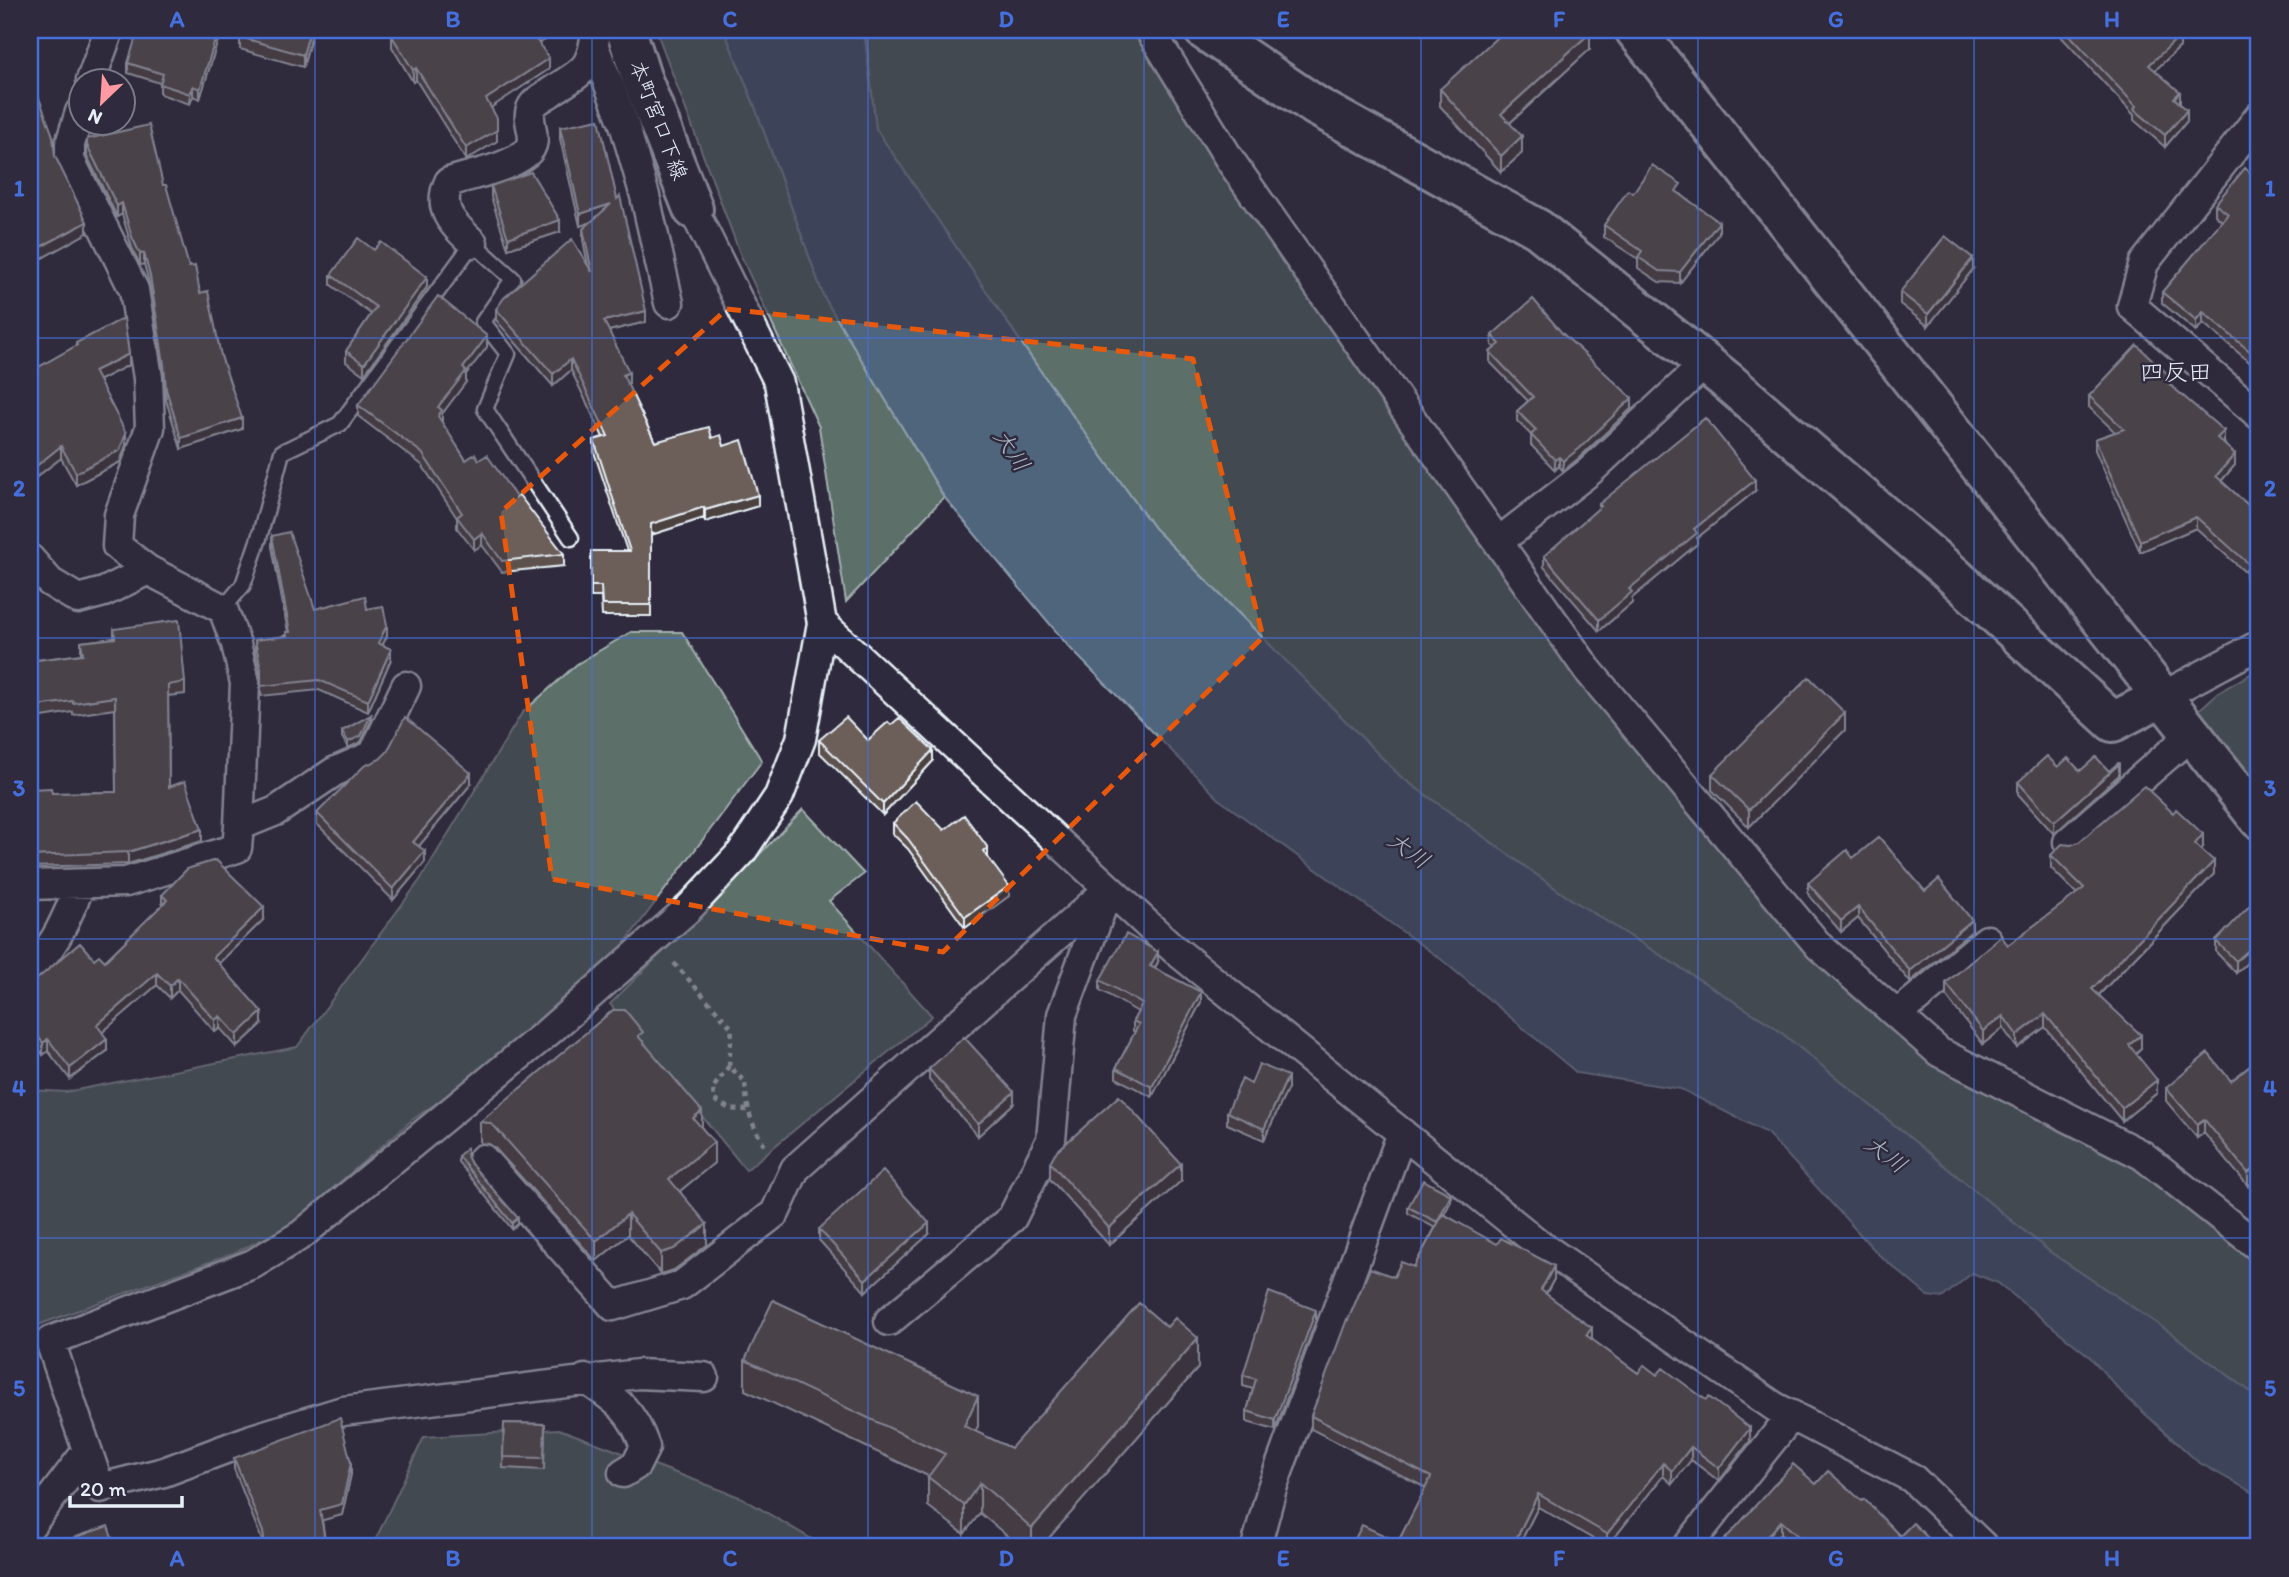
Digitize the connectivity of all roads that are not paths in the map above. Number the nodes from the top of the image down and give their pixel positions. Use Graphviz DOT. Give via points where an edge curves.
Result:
graph roads {
  1 [pos="109,30"];
  2 [pos="1150,30"];
  3 [pos="1204,30"];
  4 [pos="1635,30"];
  5 [pos="605,35"];
  6 [pos="96,66"];
  7 [pos="2259,117"];
  8 [pos="72,136"];
  9 [pos="692,209"];
  10 [pos="472,243"];
  11 [pos="669,303"];
  12 [pos="1706,363"];
  13 [pos="2259,415"];
  14 [pos="571,538"];
  15 [pos="1498,542"];
  16 [pos="30,559"];
  17 [pos="148,570"];
  18 [pos="222,610"];
  19 [pos="822,623"];
  20 [pos="2259,645"];
  21 [pos="406,685"];
  22 [pos="2163,696"];
  23 [pos="2192,734"];
  24 [pos="2259,819"];
  25 [pos="239,826"];
  26 [pos="2068,842"];
  27 [pos="81,884"];
  28 [pos="30,885"];
  29 [pos="1109,889"];
  30 [pos="1987,940"];
  31 [pos="30,967"];
  32 [pos="1897,1015"];
  33 [pos="1402,1133"];
  34 [pos="483,1159"];
  35 [pos="2259,1247"];
  36 [pos="889,1321"];
  37 [pos="704,1377"];
  38 [pos="585,1380"];
  39 [pos="1792,1415"];
  40 [pos="87,1451"];
  41 [pos="623,1473"];
  42 [pos="30,1525"];
  43 [pos="1256,1547"];
  44 [pos="1687,1547"];
  45 [pos="1984,1547"];
  1 -- 6 [label="street"];
  2 -- 15 [label="street" via="1230,160"];
  3 -- 12 [label="street" via="1316,106 1538,229"];
  4 -- 22 [label="street"];
  5 -- 9 [label="street, 本町宮口下線" via="641,77"];
  5 -- 10 [label="street" via="585,69 534,103 529,114 534,139 528,152 449,182 444,193 446,211"];
  5 -- 11 [label="street"];
  7 -- 13 [label="street" via="2144,263 2132,306"];
  8 -- 17 [label="street" via="70,160 134,290 148,378 150,428 119,515 117,546"];
  9 -- 19 [label="street" via="779,383"];
  10 -- 14 [label="lane" via="513,279 483,322 508,354 485,409"];
  10 -- 18 [label="lane" via="340,424 282,452 243,585"];
  12 -- 15 [label="street" via="1590,471"];
  12 -- 22 [label="street" via="1953,575 2113,722"];
  15 -- 32 [label="street" via="1587,669 1819,946"];
  16 -- 17 [label="street" via="50,582 78,599"];
  17 -- 18 [label="street"];
  18 -- 25 [label="street" via="245,683"];
  19 -- 29 [label="street"];
  19 -- 40 [label="street" via="801,739 779,796 741,853 689,908 548,1032 301,1235 253,1264 50,1341"];
  20 -- 22 [label="street"];
  21 -- 25 [label="street" via="373,755 334,772 276,811"];
  22 -- 23 [label="street"];
  23 -- 24 [label="street"];
  23 -- 26 [label="street"];
  25 -- 27 [label="street" via="237,848 126,882"];
  27 -- 28 [label="street"];
  27 -- 31 [label="street" via="54,940"];
  29 -- 33 [label="street" via="1174,949"];
  29 -- 34 [label="street" via="795,1169 775,1213 682,1285 613,1306"];
  29 -- 36 [label="street" via="1062,1015 1051,1140 1012,1218"];
  30 -- 32 [label="street"];
  32 -- 35 [label="street" via="1939,1052 2142,1155"];
  33 -- 39 [label="street" via="1539,1244"];
  33 -- 43 [label="street" via="1272,1488"];
  37 -- 38 [label="street" via="638,1374"];
  38 -- 40 [label="street" via="343,1411 164,1472 100,1488"];
  38 -- 41 [label="street" via="608,1394 638,1426 645,1447 636,1465"];
  39 -- 44 [label="street"];
  39 -- 45 [label="street" via="1912,1478"];
  40 -- 42 [label="street"];
}
